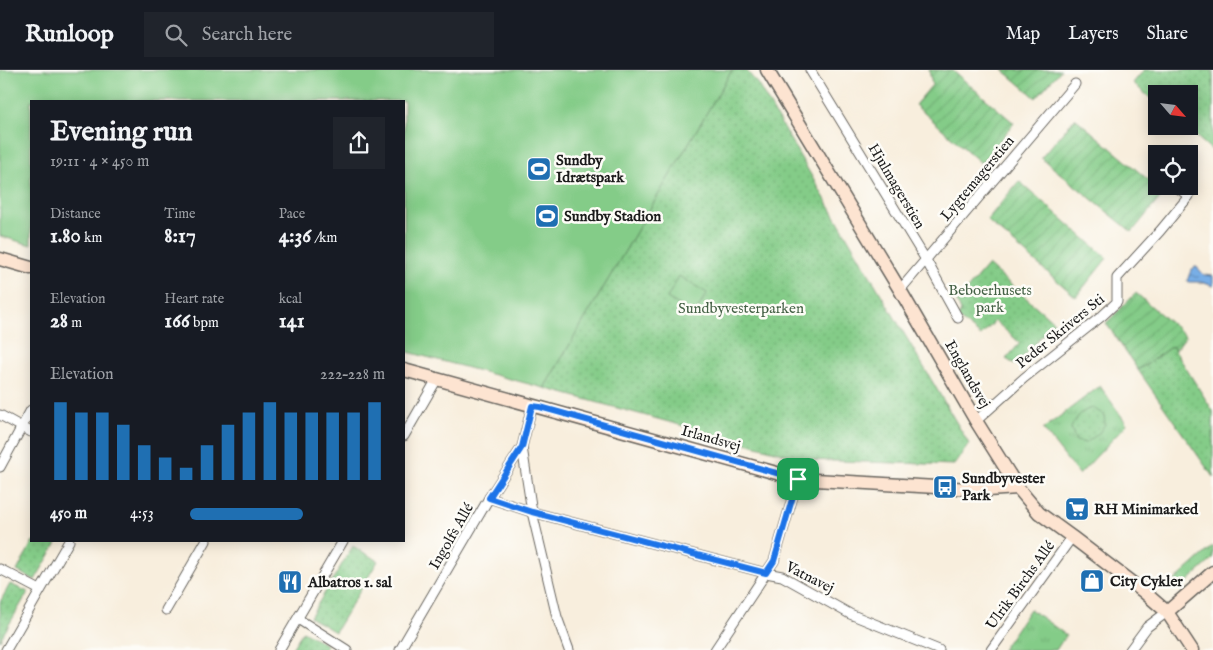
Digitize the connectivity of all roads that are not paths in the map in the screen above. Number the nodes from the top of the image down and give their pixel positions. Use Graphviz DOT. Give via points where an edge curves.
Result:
graph roads {
  1 [pos="766,70"];
  2 [pos="810,70"];
  3 [pos="1074,84"];
  4 [pos="1188,195"];
  5 [pos="0,258"];
  6 [pos="926,260"];
  7 [pos="30,268"];
  8 [pos="900,290"];
  9 [pos="958,318"];
  10 [pos="405,370"];
  11 [pos="437,379"];
  12 [pos="532,406"];
  13 [pos="30,412"];
  14 [pos="0,415"];
  15 [pos="976,421"];
  16 [pos="22,427"];
  17 [pos="30,431"];
  18 [pos="405,434"];
  19 [pos="522,447"];
  20 [pos="0,468"];
  21 [pos="798,479"];
  22 [pos="1018,488"];
  23 [pos="489,498"];
  24 [pos="532,512"];
  25 [pos="1072,537"];
  26 [pos="68,542"];
  27 [pos="205,542"];
  28 [pos="342,542"];
  29 [pos="0,569"];
  30 [pos="1213,572"];
  31 [pos="766,573"];
  32 [pos="40,590"];
  33 [pos="166,610"];
  34 [pos="1167,612"];
  35 [pos="298,618"];
  36 [pos="6,650"];
  37 [pos="279,650"];
  38 [pos="347,650"];
  39 [pos="400,650"];
  40 [pos="569,650"];
  41 [pos="715,650"];
  42 [pos="940,650"];
  43 [pos="990,650"];
  44 [pos="1130,650"];
  45 [pos="1192,650"];
  1 -- 8 [label="street, Englandsvej"];
  2 -- 6 [label="street, Hjulmagerstien"];
  3 -- 6 [label="street, Lygtemagerstien"];
  4 -- 15 [label="street, Peder Skrivers Sti" via="1117,278 1117,302"];
  5 -- 7 [label="street"];
  6 -- 8 [label="street, Lygtemagerstien"];
  6 -- 9 [label="street, Hjulmagerstien"];
  8 -- 15 [label="street, Englandsvej"];
  10 -- 11 [label="street, Irlandsvej"];
  11 -- 12 [label="street, Irlandsvej"];
  11 -- 18 [label="street"];
  12 -- 19 [label="street, Ingolfs Allé"];
  12 -- 21 [label="street, Irlandsvej"];
  13 -- 16 [label="street"];
  14 -- 16 [label="street"];
  15 -- 22 [label="street, Englandsvej"];
  16 -- 17 [label="street"];
  16 -- 20 [label="street"];
  19 -- 23 [label="street, Ingolfs Allé"];
  19 -- 24 [label="street"];
  21 -- 22 [label="street, Irlandsvej" via="988,490"];
  21 -- 31 [label="street" via="774,561"];
  22 -- 25 [label="street, Englandsvej" via="1039,513"];
  23 -- 24 [label="street, Vatnavej"];
  23 -- 39 [label="street, Ingolfs Allé"];
  24 -- 31 [label="street, Vatnavej"];
  24 -- 40 [label="street" via="557,617"];
  25 -- 34 [label="street, Englandsvej"];
  25 -- 43 [label="street, Ulrik Birchs Allé"];
  26 -- 32 [label="street"];
  27 -- 33 [label="street"];
  28 -- 35 [label="street"];
  29 -- 32 [label="street"];
  30 -- 34 [label="street"];
  31 -- 41 [label="street"];
  31 -- 42 [label="street, Vatnavej" via="782,576 850,614"];
  32 -- 36 [label="street"];
  34 -- 44 [label="street" via="1147,627"];
  34 -- 45 [label="street, Englandsvej"];
  35 -- 37 [label="street"];
  35 -- 38 [label="street"];
}
